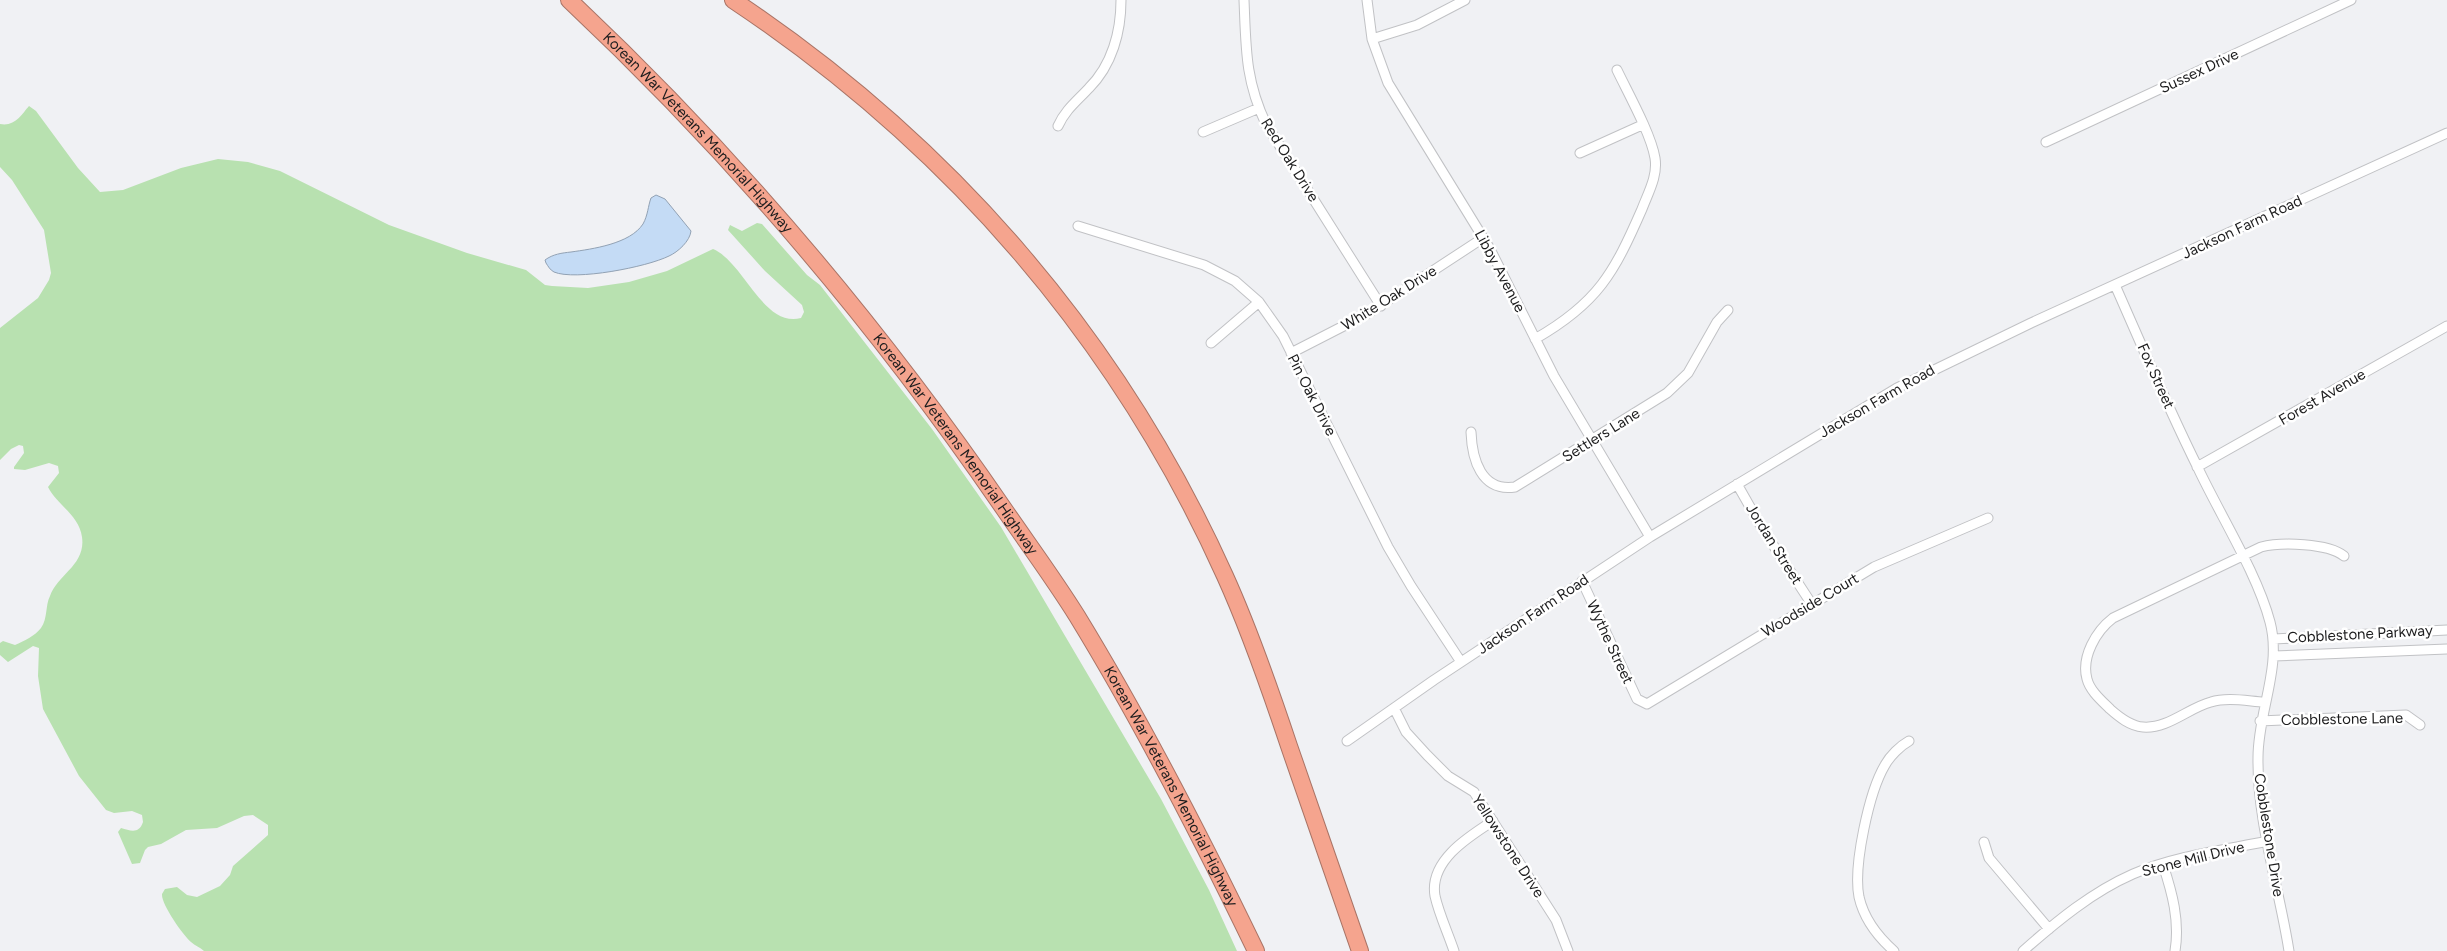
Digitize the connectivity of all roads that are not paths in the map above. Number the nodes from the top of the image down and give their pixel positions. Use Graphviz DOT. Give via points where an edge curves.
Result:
graph roads {
  1 [pos="569,0"];
  2 [pos="733,0"];
  3 [pos="1121,0"];
  4 [pos="1244,0"];
  5 [pos="1367,0"];
  6 [pos="1465,0"];
  7 [pos="2351,0"];
  8 [pos="1372,39"];
  9 [pos="1617,70"];
  10 [pos="1258,108"];
  11 [pos="1642,125"];
  12 [pos="1058,126"];
  13 [pos="1204,132"];
  14 [pos="2447,134"];
  15 [pos="2046,142"];
  16 [pos="1580,153"];
  17 [pos="1078,226"];
  18 [pos="1484,238"];
  19 [pos="2115,286"];
  20 [pos="1259,302"];
  21 [pos="1381,306"];
  22 [pos="1728,310"];
  23 [pos="2447,326"];
  24 [pos="1535,339"];
  25 [pos="1211,343"];
  26 [pos="1291,352"];
  27 [pos="1471,432"];
  28 [pos="1592,441"];
  29 [pos="2197,467"];
  30 [pos="1737,484"];
  31 [pos="1988,518"];
  32 [pos="1650,537"];
  33 [pos="2242,556"];
  34 [pos="2344,556"];
  35 [pos="1582,581"];
  36 [pos="1811,603"];
  37 [pos="2447,630"];
  38 [pos="2274,639"];
  39 [pos="2447,649"];
  40 [pos="2274,656"];
  41 [pos="1461,662"];
  42 [pos="1639,702"];
  43 [pos="2264,702"];
  44 [pos="1394,708"];
  45 [pos="2260,721"];
  46 [pos="2420,726"];
  47 [pos="1347,741"];
  48 [pos="1909,741"];
  49 [pos="1493,821"];
  50 [pos="2268,841"];
  51 [pos="1984,842"];
  52 [pos="2163,865"];
  53 [pos="2049,929"];
  54 [pos="1256,951"];
  55 [pos="1360,951"];
  56 [pos="1454,951"];
  57 [pos="1568,951"];
  58 [pos="1894,951"];
  59 [pos="2023,951"];
  60 [pos="2175,951"];
  61 [pos="2289,951"];
  1 -- 54 [label="highway, Korean War Veterans Memorial Highway" via="658,86 786,225 841,290 959,444 1078,618 1180,800"];
  2 -- 55 [label="highway" via="833,71 928,154 1021,252 1110,368 1181,484 1226,578 1272,694"];
  3 -- 12 [label="street" via="1119,29 1108,62 1100,77 1066,110"];
  4 -- 10 [label="street, Red Oak Drive" via="1247,70"];
  5 -- 8 [label="street, Libby Avenue"];
  6 -- 8 [label="street" via="1417,25"];
  7 -- 15 [label="street, Sussex Drive"];
  8 -- 18 [label="street, Libby Avenue" via="1377,59 1401,106"];
  9 -- 11 [label="street"];
  10 -- 13 [label="street"];
  10 -- 21 [label="street, Red Oak Drive"];
  11 -- 16 [label="street"];
  11 -- 24 [label="street" via="1653,151 1655,171 1613,270 1585,305"];
  14 -- 19 [label="street, Jackson Farm Road"];
  17 -- 20 [label="street, Pin Oak Drive" via="1204,265 1234,281"];
  18 -- 21 [label="street, White Oak Drive"];
  18 -- 24 [label="street, Libby Avenue"];
  19 -- 29 [label="street, Fox Street"];
  19 -- 30 [label="street, Jackson Farm Road" via="1928,371"];
  20 -- 25 [label="street"];
  20 -- 26 [label="street, Pin Oak Drive"];
  21 -- 26 [label="street, White Oak Drive"];
  22 -- 28 [label="street, Settlers Lane" via="1679,383"];
  23 -- 29 [label="street, Forest Avenue"];
  24 -- 28 [label="street, Libby Avenue"];
  26 -- 41 [label="street, Pin Oak Drive" via="1388,547"];
  27 -- 28 [label="street, Settlers Lane" via="1478,468 1489,482 1502,488 1515,487"];
  28 -- 32 [label="street, Libby Avenue"];
  29 -- 33 [label="street, Cobblestone Drive"];
  30 -- 32 [label="street, Jackson Farm Road"];
  30 -- 36 [label="street, Jordan Street"];
  31 -- 36 [label="street, Woodside Court" via="1894,557"];
  32 -- 35 [label="street, Jackson Farm Road"];
  33 -- 34 [label="street" via="2271,545 2328,547"];
  33 -- 38 [label="street, Cobblestone Drive" via="2265,604"];
  33 -- 43 [label="street" via="2102,626 2090,650 2087,679 2099,700 2118,717 2142,727 2161,725 2210,702"];
  35 -- 41 [label="street, Jackson Farm Road"];
  35 -- 42 [label="street, Wythe Street"];
  36 -- 42 [label="street, Woodside Court" via="1650,703"];
  37 -- 38 [label="street, Cobblestone Parkway"];
  38 -- 40 [label="street, Cobblestone Drive"];
  39 -- 40 [label="street, Cobblestone Parkway"];
  40 -- 43 [label="street, Cobblestone Drive"];
  41 -- 44 [label="street, Jackson Farm Road"];
  43 -- 45 [label="street, Cobblestone Drive"];
  44 -- 47 [label="street, Jackson Farm Road"];
  44 -- 49 [label="street, Yellowstone Drive" via="1406,732 1448,776 1474,792"];
  45 -- 46 [label="street, Cobblestone Lane" via="2406,716"];
  45 -- 50 [label="street, Cobblestone Drive" via="2258,780"];
  48 -- 58 [label="street" via="1891,756 1878,778 1858,866 1857,882 1864,911 1874,931"];
  49 -- 56 [label="street" via="1452,852 1437,872 1435,895"];
  49 -- 57 [label="street, Yellowstone Drive" via="1556,920"];
  50 -- 52 [label="street, Stone Mill Drive"];
  50 -- 61 [label="street, Cobblestone Drive"];
  51 -- 53 [label="street" via="1989,858"];
  52 -- 53 [label="street, Stone Mill Drive" via="2116,882"];
  52 -- 60 [label="street" via="2176,914"];
  53 -- 59 [label="street, Stone Mill Drive"];
}
